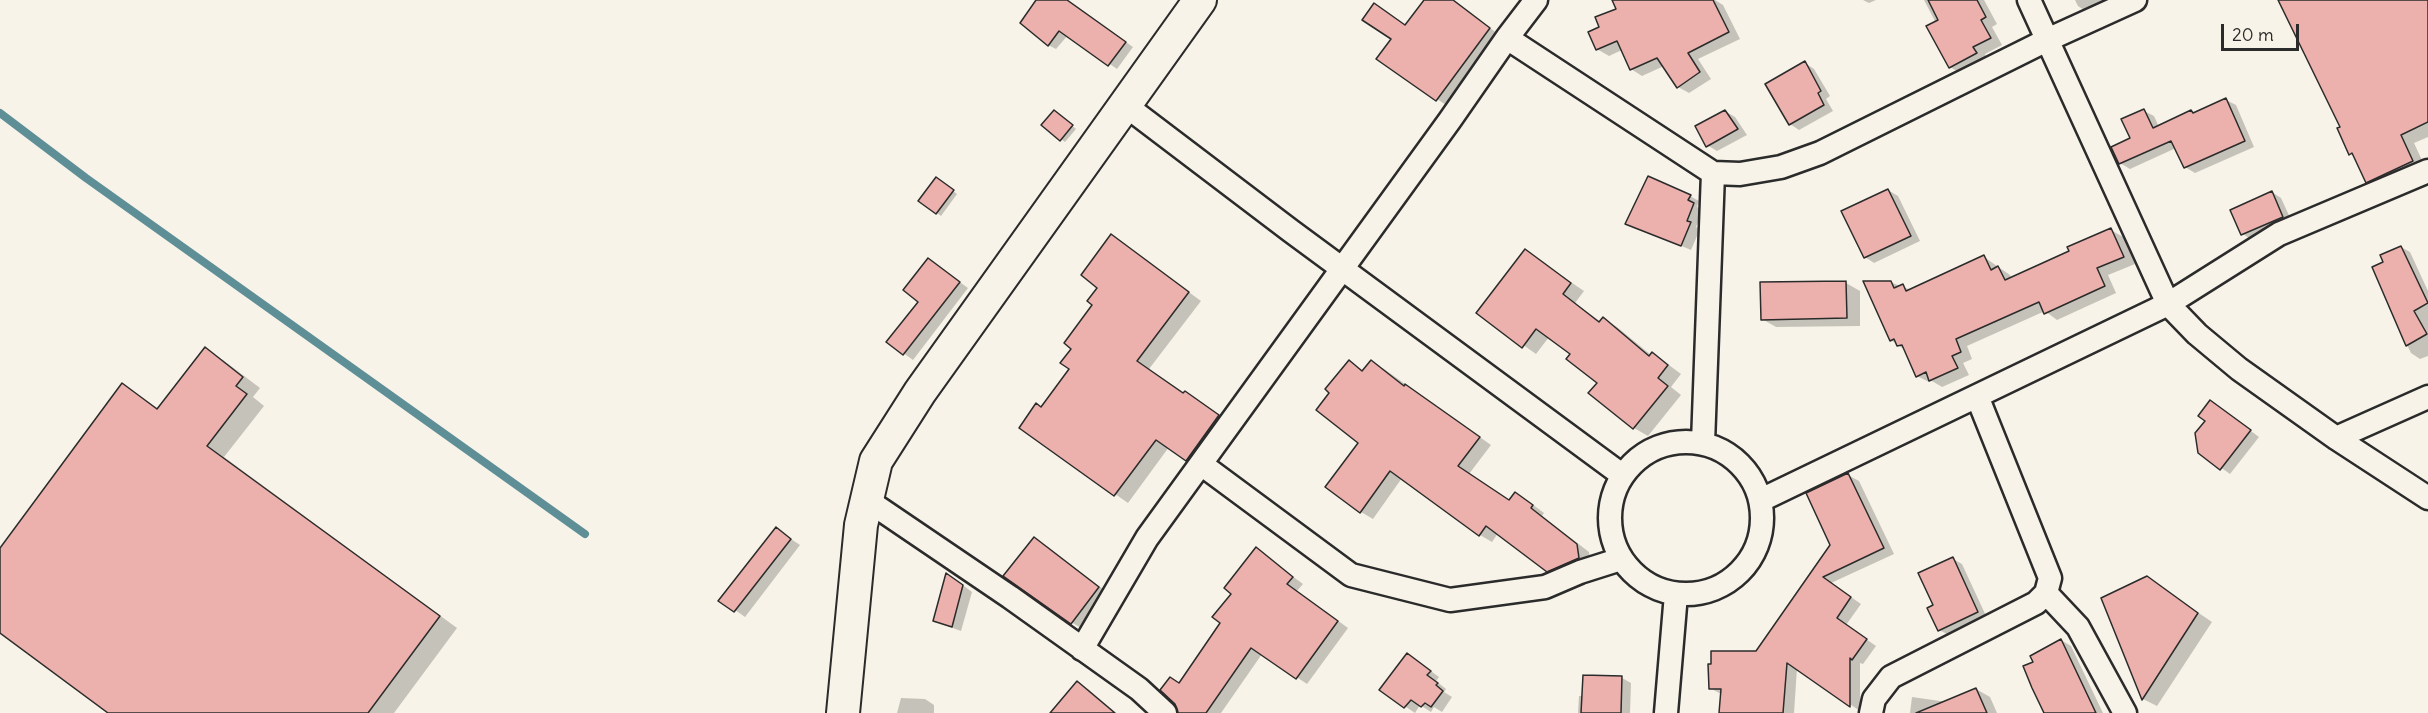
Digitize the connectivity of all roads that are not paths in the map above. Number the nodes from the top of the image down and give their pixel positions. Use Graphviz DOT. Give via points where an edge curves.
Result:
graph roads {
  1 [pos="1200,0"];
  2 [pos="1536,0"];
  3 [pos="2029,0"];
  4 [pos="2135,0"];
  5 [pos="1507,38"];
  6 [pos="2048,40"];
  7 [pos="1125,105"];
  8 [pos="2428,171"];
  9 [pos="1713,173"];
  10 [pos="1343,269"];
  11 [pos="2168,304"];
  12 [pos="1977,396"];
  13 [pos="2428,397"];
  14 [pos="2336,438"];
  15 [pos="1703,443"];
  16 [pos="1201,464"];
  17 [pos="1622,475"];
  18 [pos="2428,498"];
  19 [pos="867,500"];
  20 [pos="1761,500"];
  21 [pos="1621,559"];
  22 [pos="2046,593"];
  23 [pos="1676,594"];
  24 [pos="1082,649"];
  25 [pos="843,713"];
  26 [pos="1165,713"];
  27 [pos="1666,713"];
  28 [pos="1871,713"];
  29 [pos="2125,713"];
  1 -- 7 [label="street"];
  2 -- 5 [label="street"];
  3 -- 6 [label="street"];
  4 -- 6 [label="street"];
  5 -- 9 [label="street"];
  5 -- 10 [label="street"];
  6 -- 9 [label="street" via="1820,153 1781,167 1740,174"];
  6 -- 11 [label="street"];
  7 -- 10 [label="street"];
  7 -- 19 [label="street" via="920,392 876,461"];
  8 -- 11 [label="street" via="2279,234"];
  9 -- 15 [label="street"];
  10 -- 16 [label="street"];
  10 -- 17 [label="street"];
  11 -- 12 [label="street"];
  11 -- 14 [label="street" via="2239,369"];
  12 -- 20 [label="street"];
  12 -- 22 [label="street" via="2050,578"];
  13 -- 14 [label="street"];
  14 -- 18 [label="street"];
  15 -- 17 [label="street" via="1680,441 1658,446 1638,458"];
  15 -- 20 [label="street" via="1723,450 1740,463 1754,480"];
  16 -- 21 [label="street" via="1351,575 1450,600 1545,587"];
  16 -- 24 [label="street" via="1147,538"];
  17 -- 21 [label="street" via="1612,495 1609,517"];
  19 -- 24 [label="street"];
  19 -- 25 [label="street" via="861,525"];
  20 -- 23 [label="street" via="1764,521 1760,542 1736,577 1697,594"];
  21 -- 23 [label="street" via="1654,588"];
  22 -- 28 [label="street" via="2036,603 1891,677 1874,699"];
  22 -- 29 [label="street" via="2078,627"];
  23 -- 27 [label="street"];
  24 -- 26 [label="street" via="1139,689"];
}
